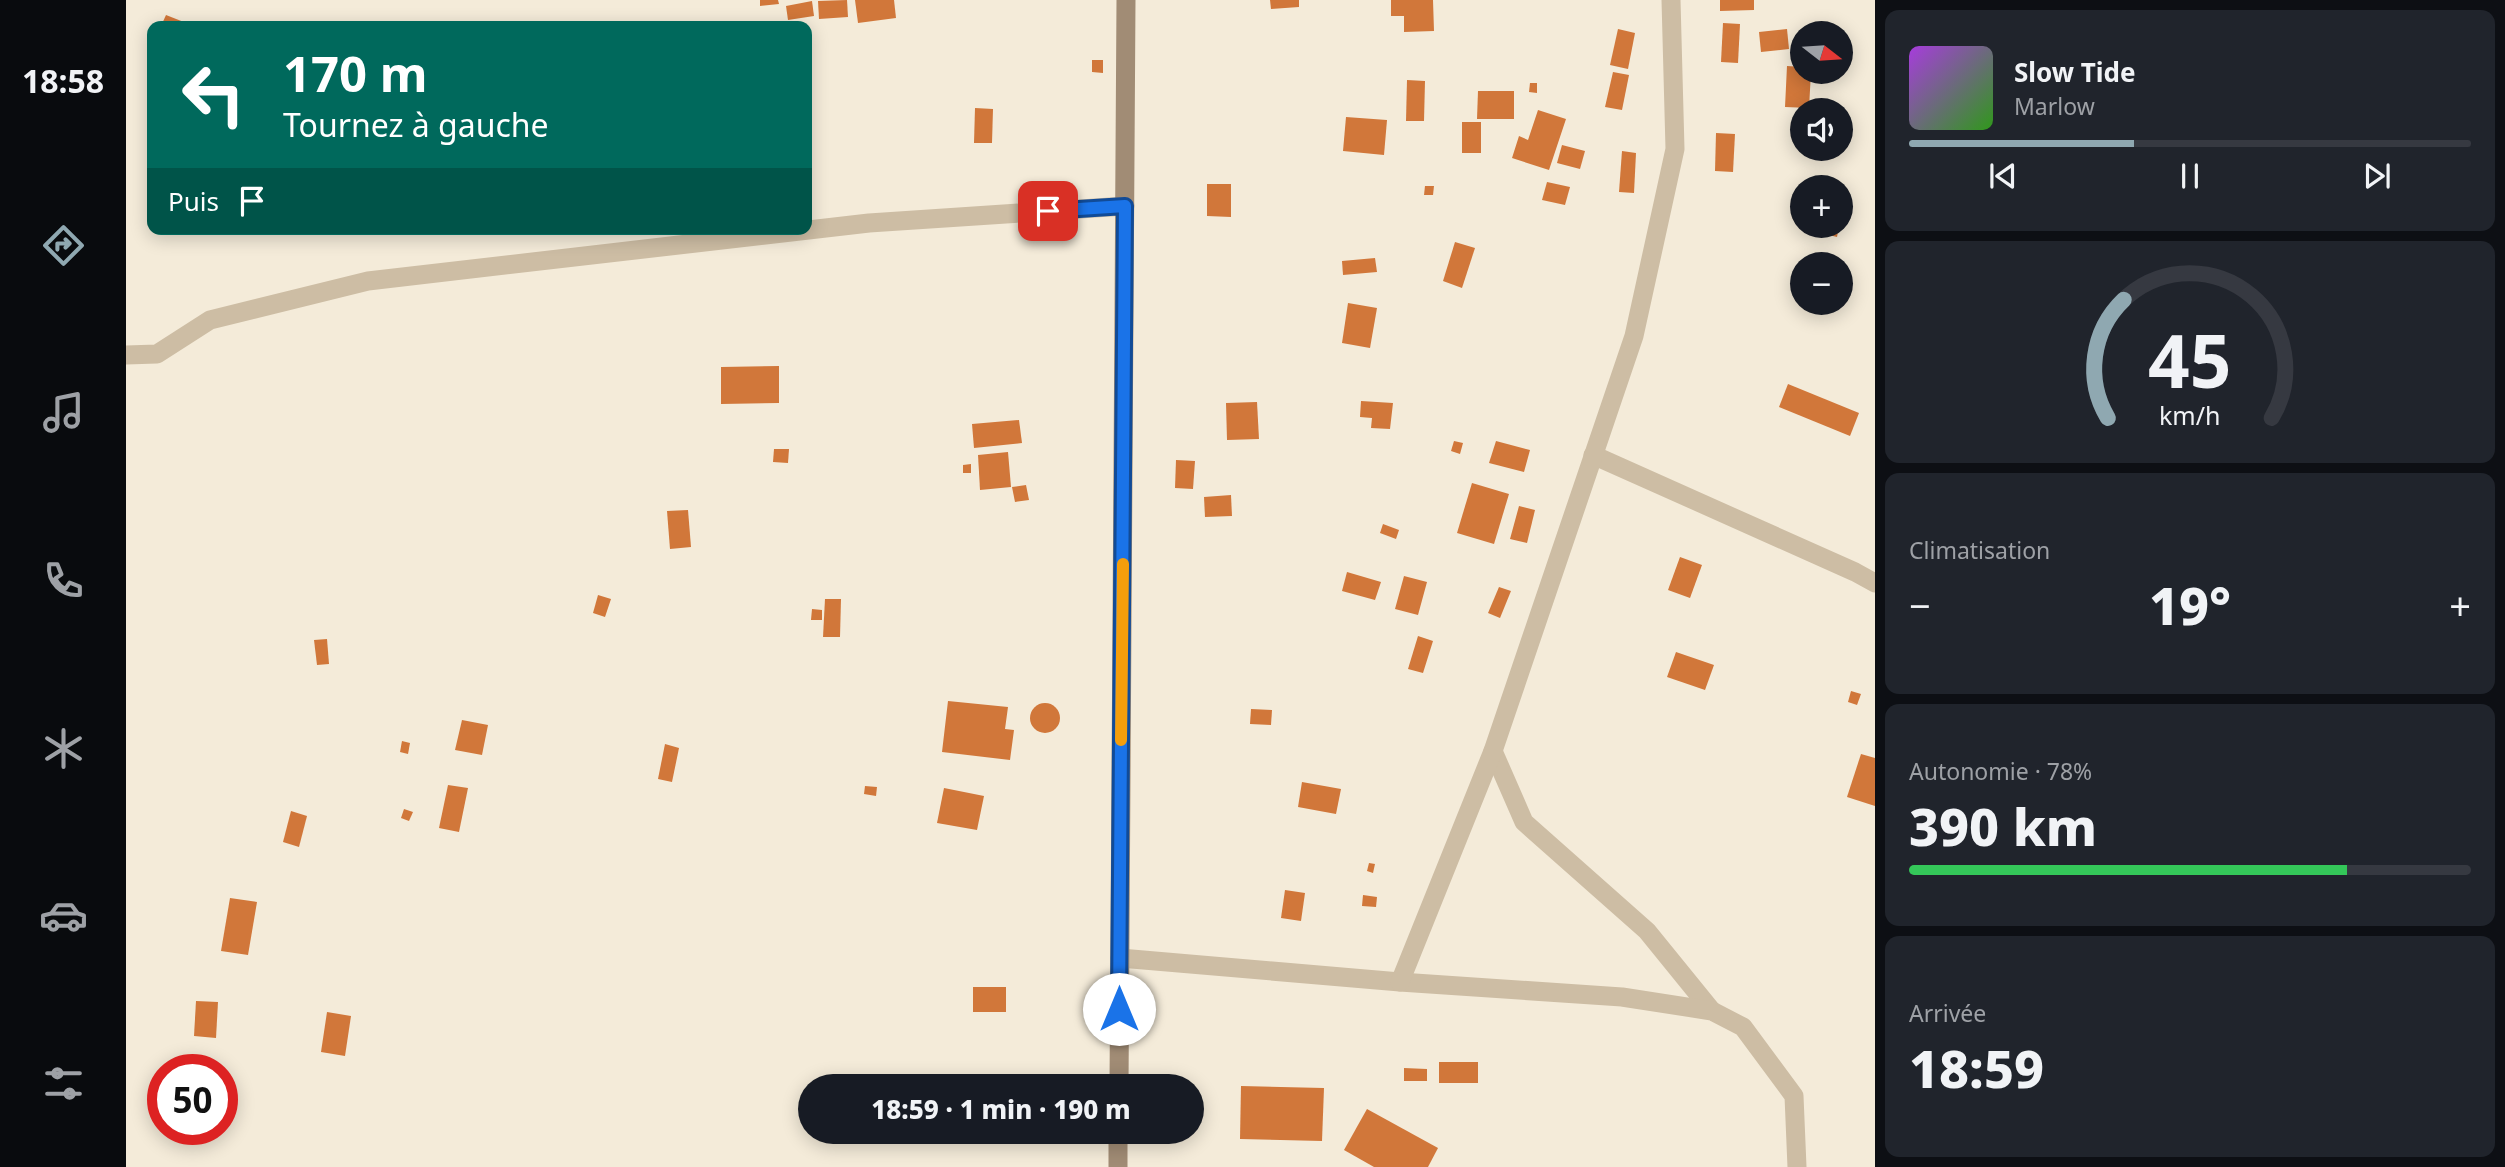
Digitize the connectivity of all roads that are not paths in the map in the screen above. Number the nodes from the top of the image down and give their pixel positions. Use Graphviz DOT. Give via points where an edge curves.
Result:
graph roads {
  1 [pos="1126,0"];
  2 [pos="1671,0"];
  3 [pos="1125,206"];
  4 [pos="812,230"];
  5 [pos="765,235"];
  6 [pos="126,355"];
  7 [pos="1593,455"];
  8 [pos="1875,583"];
  9 [pos="1493,751"];
  10 [pos="1120,958"];
  11 [pos="1400,982"];
  12 [pos="1712,1011"];
  13 [pos="1119,1074"];
  14 [pos="1118,1144"];
  15 [pos="1118,1167"];
  16 [pos="1797,1167"];
  1 -- 3 [label="main road"];
  2 -- 7 [label="street" via="1675,149 1634,336"];
  3 -- 4 [label="street"];
  3 -- 10 [label="main road"];
  5 -- 6 [label="street" via="368,281 210,320 157,354"];
  7 -- 8 [label="street"];
  7 -- 9 [label="street"];
  9 -- 11 [label="street"];
  9 -- 12 [label="street" via="1524,822 1647,931"];
  10 -- 11 [label="street"];
  10 -- 13 [label="main road"];
  11 -- 12 [label="street" via="1622,997"];
  12 -- 16 [label="street" via="1743,1027 1794,1096"];
  14 -- 15 [label="main road"];
}
